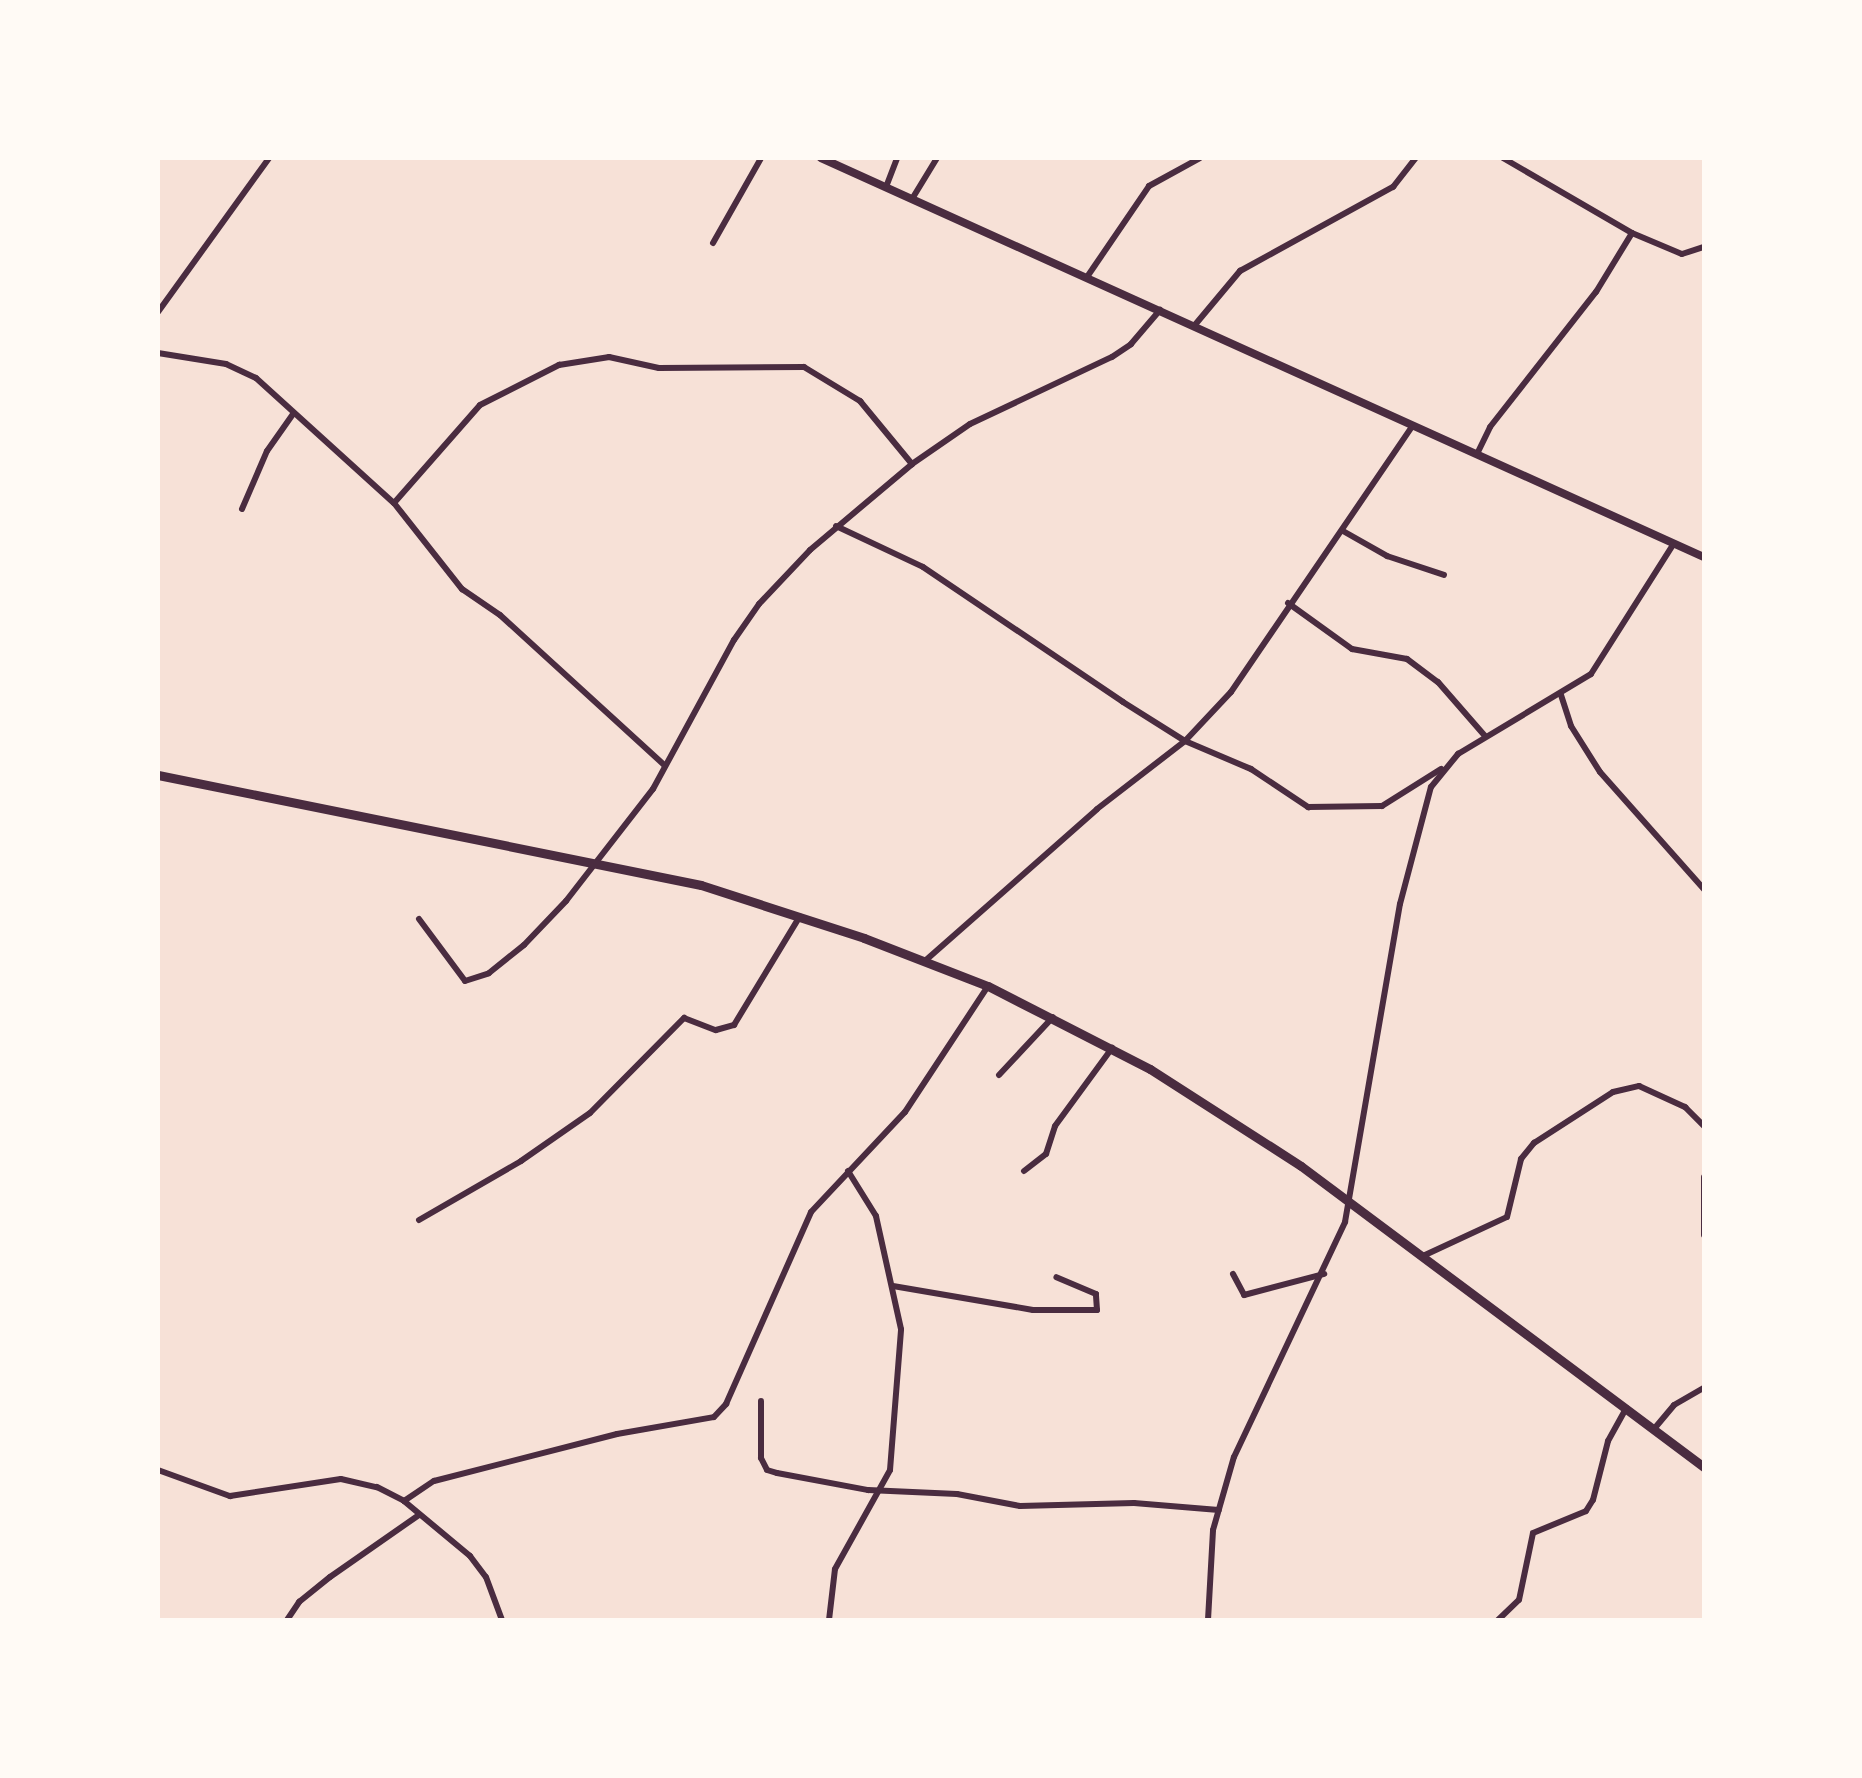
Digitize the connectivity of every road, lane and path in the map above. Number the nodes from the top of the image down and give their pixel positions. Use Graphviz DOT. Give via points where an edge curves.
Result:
graph roads {
  1 [pos="269,158"];
  2 [pos="761,158"];
  3 [pos="821,158"];
  4 [pos="897,158"];
  5 [pos="937,158"];
  6 [pos="1200,158"];
  7 [pos="1416,158"];
  8 [pos="1503,158"];
  9 [pos="886,187"];
  10 [pos="912,199"];
  11 [pos="1632,233"];
  12 [pos="713,243"];
  13 [pos="1704,247"];
  14 [pos="1087,277"];
  15 [pos="1160,310"];
  16 [pos="158,312"];
  17 [pos="1194,326"];
  18 [pos="158,353"];
  19 [pos="293,414"];
  20 [pos="1413,425"];
  21 [pos="1477,454"];
  22 [pos="912,464"];
  23 [pos="394,503"];
  24 [pos="242,509"];
  25 [pos="836,526"];
  26 [pos="1343,531"];
  27 [pos="1674,543"];
  28 [pos="1704,557"];
  29 [pos="1444,575"];
  30 [pos="1288,603"];
  31 [pos="1561,695"];
  32 [pos="1485,736"];
  33 [pos="1185,741"];
  34 [pos="664,765"];
  35 [pos="1445,767"];
  36 [pos="158,775"];
  37 [pos="598,861"];
  38 [pos="1704,889"];
  39 [pos="800,916"];
  40 [pos="419,919"];
  41 [pos="926,960"];
  42 [pos="988,986"];
  43 [pos="1053,1017"];
  44 [pos="1112,1048"];
  45 [pos="999,1075"];
  46 [pos="1704,1126"];
  47 [pos="848,1171"];
  48 [pos="1024,1171"];
  49 [pos="1704,1177"];
  50 [pos="1349,1201"];
  51 [pos="419,1220"];
  52 [pos="1704,1235"];
  53 [pos="1425,1255"];
  54 [pos="1233,1274"];
  55 [pos="1324,1274"];
  56 [pos="1056,1277"];
  57 [pos="893,1286"];
  58 [pos="1704,1388"];
  59 [pos="761,1401"];
  60 [pos="1626,1408"];
  61 [pos="1654,1429"];
  62 [pos="1704,1467"];
  63 [pos="158,1470"];
  64 [pos="884,1487"];
  65 [pos="404,1501"];
  66 [pos="1219,1510"];
  67 [pos="419,1515"];
  68 [pos="287,1620"];
  69 [pos="502,1620"];
  70 [pos="829,1620"];
  71 [pos="1208,1620"];
  72 [pos="1498,1620"];
  1 -- 16 [label="street"];
  2 -- 12 [label="street"];
  3 -- 9 [label="main road"];
  4 -- 9 [label="street"];
  5 -- 10 [label="street"];
  6 -- 14 [label="street" via="1149,186"];
  7 -- 17 [label="street" via="1393,187 1240,271"];
  8 -- 11 [label="street"];
  9 -- 10 [label="main road"];
  10 -- 14 [label="main road"];
  11 -- 13 [label="street" via="1682,254"];
  11 -- 21 [label="street" via="1596,292 1490,427"];
  14 -- 15 [label="main road"];
  15 -- 17 [label="main road"];
  15 -- 22 [label="street" via="1131,344 1112,357 970,424"];
  17 -- 20 [label="main road"];
  18 -- 19 [label="street" via="236,367 256,378"];
  19 -- 23 [label="street"];
  19 -- 24 [label="street" via="267,451"];
  20 -- 21 [label="main road"];
  20 -- 26 [label="street"];
  21 -- 27 [label="main road"];
  22 -- 23 [label="street" via="860,401 804,367 659,368 609,357 559,365 480,405"];
  22 -- 25 [label="street"];
  23 -- 34 [label="street" via="462,589 500,615"];
  25 -- 33 [label="street" via="953,586 1053,658"];
  25 -- 34 [label="street" via="759,604 710,678"];
  26 -- 29 [label="street" via="1387,556"];
  26 -- 30 [label="street"];
  27 -- 28 [label="main road"];
  27 -- 31 [label="street" via="1591,674"];
  30 -- 32 [label="street" via="1352,649 1407,659 1438,682"];
  30 -- 33 [label="street" via="1231,692"];
  31 -- 32 [label="street"];
  31 -- 38 [label="street" via="1571,726 1600,772"];
  32 -- 35 [label="street"];
  33 -- 35 [label="street" via="1251,769 1313,808 1382,806"];
  33 -- 41 [label="street" via="1097,809"];
  34 -- 37 [label="street" via="653,789"];
  35 -- 50 [label="street" via="1417,827"];
  36 -- 37 [label="main road"];
  37 -- 39 [label="main road"];
  37 -- 40 [label="street" via="532,937 472,981 457,974"];
  39 -- 41 [label="main road"];
  39 -- 51 [label="street" via="734,1025 724,1031 684,1018 590,1113 521,1161"];
  41 -- 42 [label="main road"];
  42 -- 43 [label="main road"];
  42 -- 47 [label="street" via="905,1112"];
  43 -- 44 [label="main road"];
  43 -- 45 [label="street"];
  44 -- 48 [label="street" via="1055,1126 1046,1154"];
  44 -- 50 [label="main road" via="1228,1117"];
  46 -- 53 [label="street" via="1685,1107 1639,1086 1613,1092 1534,1143 1521,1159 1507,1217"];
  47 -- 57 [label="street" via="876,1216"];
  47 -- 65 [label="street" via="811,1212 732,1392 714,1417 606,1437 434,1481"];
  49 -- 52 [label="street"];
  50 -- 53 [label="main road"];
  50 -- 55 [label="street" via="1339,1243"];
  53 -- 60 [label="main road"];
  54 -- 55 [label="street" via="1244,1295"];
  55 -- 66 [label="street" via="1234,1457"];
  56 -- 57 [label="street" via="1096,1294 1097,1310 1033,1310"];
  57 -- 64 [label="street" via="901,1329 895,1423"];
  58 -- 61 [label="street" via="1674,1405"];
  59 -- 64 [label="street" via="761,1458 767,1470 868,1490"];
  60 -- 61 [label="main road"];
  60 -- 72 [label="street" via="1608,1441 1593,1500 1586,1511 1533,1533 1519,1600"];
  61 -- 62 [label="main road"];
  63 -- 65 [label="street" via="230,1496 341,1479 377,1487"];
  64 -- 66 [label="street" via="1020,1506 1134,1503"];
  64 -- 70 [label="street" via="844,1545 831,1586"];
  65 -- 67 [label="street"];
  66 -- 71 [label="street"];
  67 -- 68 [label="street" via="330,1577"];
  67 -- 69 [label="street" via="470,1556 486,1577"];
}
